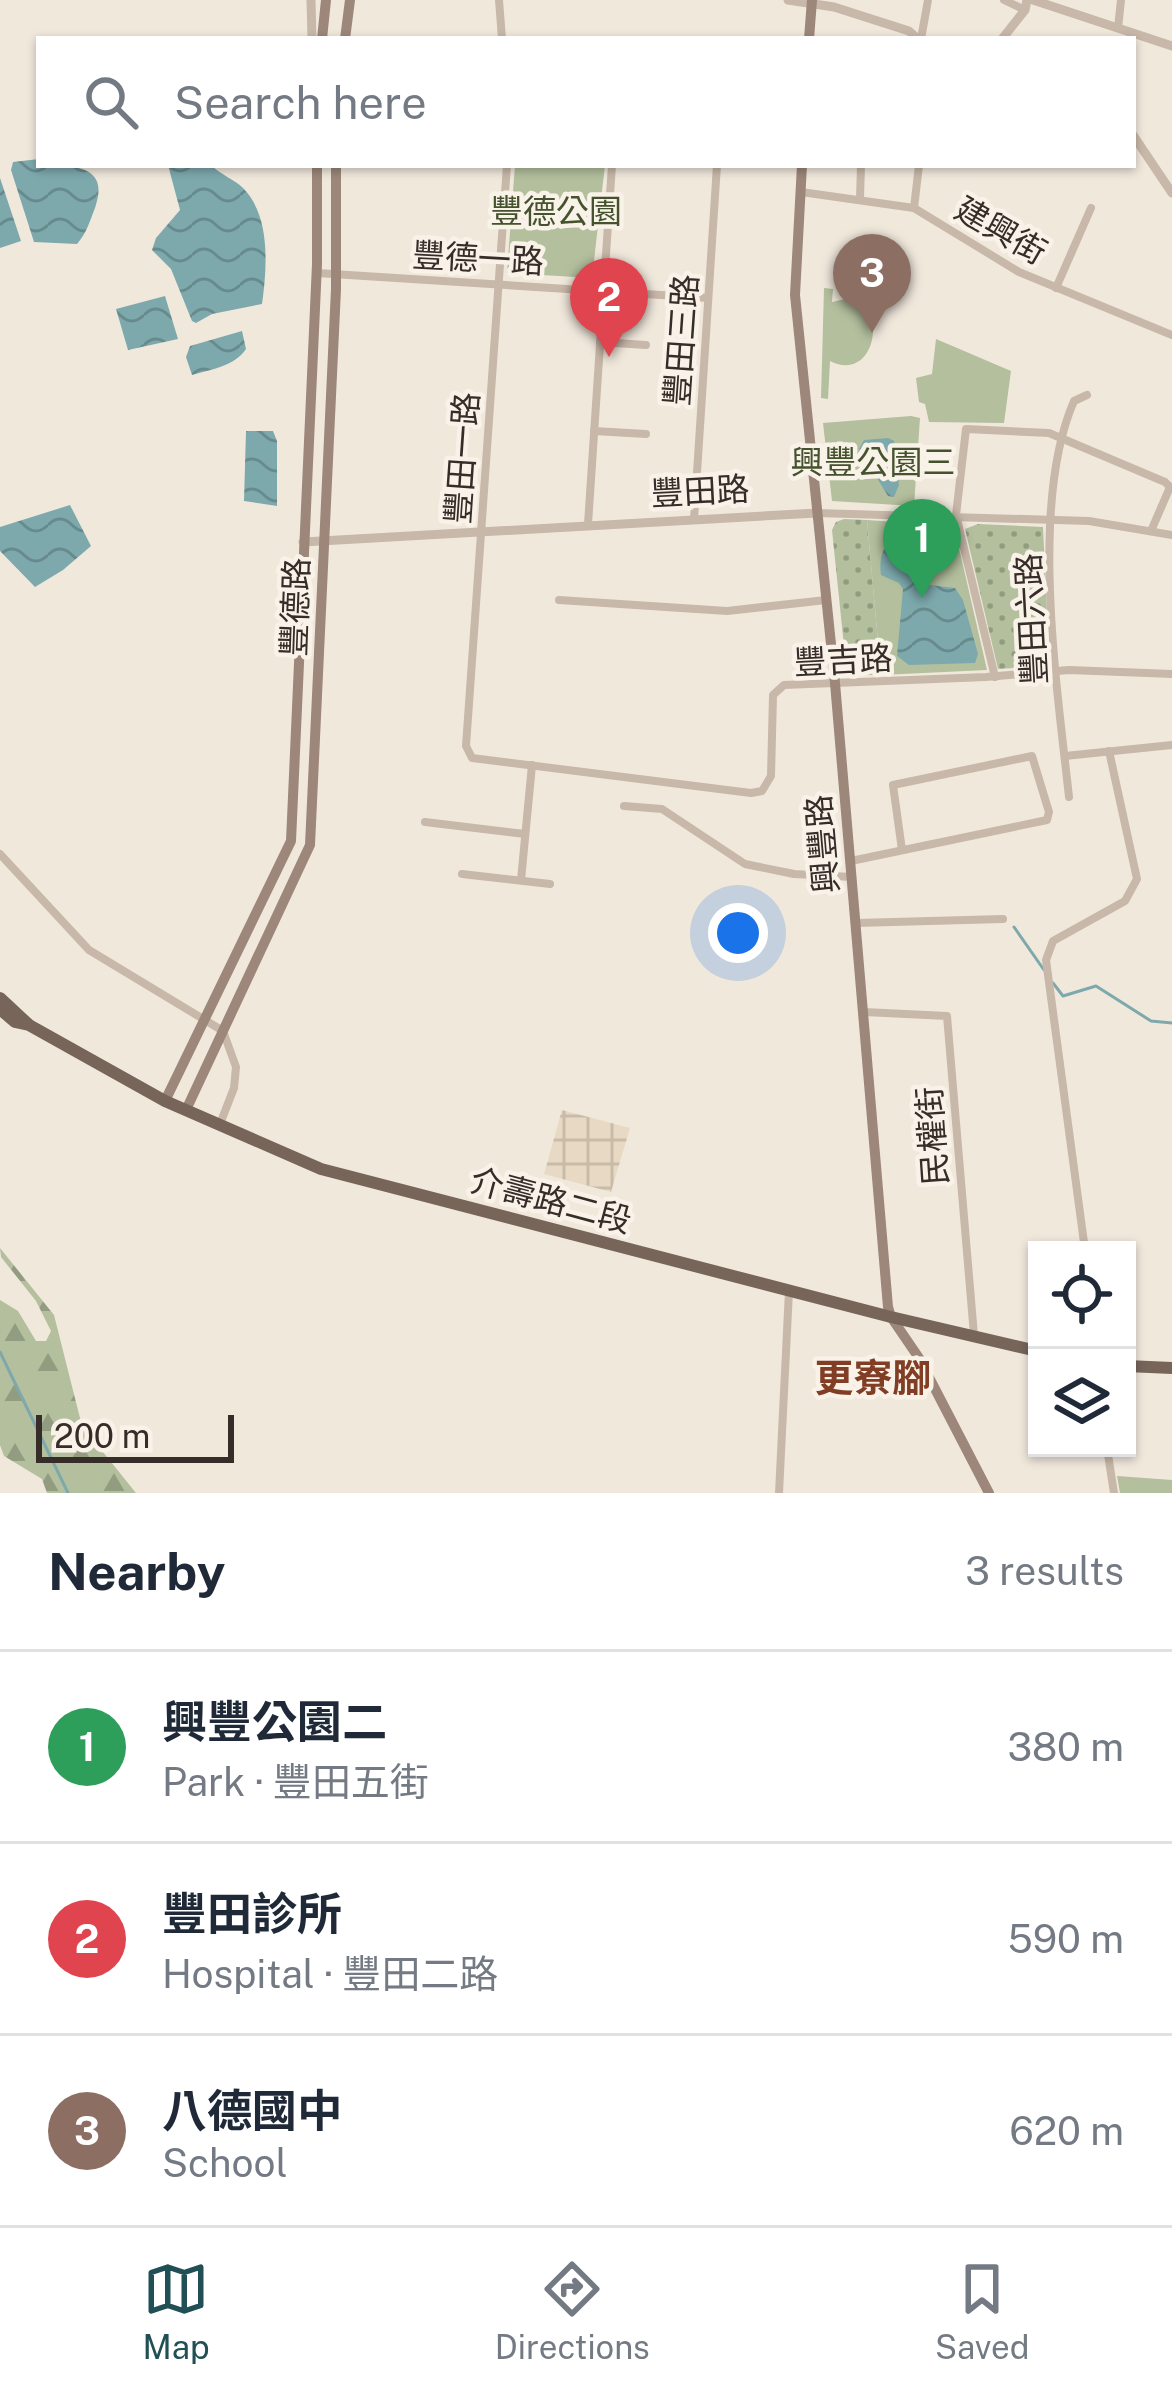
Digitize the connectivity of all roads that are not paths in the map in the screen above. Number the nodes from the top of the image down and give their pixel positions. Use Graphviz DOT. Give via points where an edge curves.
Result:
graph roads {
  1 [pos="311,0"];
  2 [pos="326,0"];
  3 [pos="350,0"];
  4 [pos="499,0"];
  5 [pos="788,0"];
  6 [pos="928,0"];
  7 [pos="1004,0"];
  8 [pos="1121,0"];
  9 [pos="812,2"];
  10 [pos="1028,3"];
  11 [pos="1118,28"];
  12 [pos="312,36"];
  13 [pos="322,36"];
  14 [pos="345,36"];
  15 [pos="502,36"];
  16 [pos="809,36"];
  17 [pos="916,36"];
  18 [pos="921,36"];
  19 [pos="1005,36"];
  20 [pos="1172,46"];
  21 [pos="1136,139"];
  22 [pos="316,168"];
  23 [pos="336,168"];
  24 [pos="507,168"];
  25 [pos="612,168"];
  26 [pos="717,168"];
  27 [pos="802,168"];
  28 [pos="861,168"];
  29 [pos="919,168"];
  30 [pos="801,192"];
  31 [pos="1172,193"];
  32 [pos="860,199"];
  33 [pos="914,208"];
  34 [pos="1091,208"];
  35 [pos="317,273"];
  36 [pos="337,274"];
  37 [pos="499,283"];
  38 [pos="1056,288"];
  39 [pos="604,289"];
  40 [pos="708,298"];
  41 [pos="1172,334"];
  42 [pos="600,342"];
  43 [pos="646,345"];
  44 [pos="1087,395"];
  45 [pos="594,430"];
  46 [pos="646,434"];
  47 [pos="1062,437"];
  48 [pos="817,513"];
  49 [pos="956,515"];
  50 [pos="694,519"];
  51 [pos="1051,519"];
  52 [pos="588,524"];
  53 [pos="1151,531"];
  54 [pos="482,532"];
  55 [pos="1172,535"];
  56 [pos="302,542"];
  57 [pos="325,543"];
  58 [pos="559,600"];
  59 [pos="826,600"];
  60 [pos="1057,671"];
  61 [pos="1172,674"];
  62 [pos="995,677"];
  63 [pos="835,683"];
  64 [pos="1172,745"];
  65 [pos="1109,752"];
  66 [pos="467,754"];
  67 [pos="1065,756"];
  68 [pos="532,765"];
  69 [pos="1069,797"];
  70 [pos="624,806"];
  71 [pos="425,822"];
  72 [pos="525,835"];
  73 [pos="902,850"];
  74 [pos="0,854"];
  75 [pos="851,861"];
  76 [pos="461,874"];
  77 [pos="852,877"];
  78 [pos="521,880"];
  79 [pos="550,884"];
  80 [pos="1003,919"];
  81 [pos="856,923"];
  82 [pos="0,998"];
  83 [pos="0,1009"];
  84 [pos="864,1012"];
  85 [pos="204,1021"];
  86 [pos="29,1025"];
  87 [pos="223,1031"];
  88 [pos="164,1101"];
  89 [pos="186,1110"];
  90 [pos="219,1126"];
  91 [pos="1084,1241"];
  92 [pos="789,1289"];
  93 [pos="890,1317"];
  94 [pos="974,1335"];
  95 [pos="1029,1349"];
  96 [pos="1136,1366"];
  97 [pos="1172,1368"];
  98 [pos="1108,1457"];
  99 [pos="779,1493"];
  100 [pos="989,1493"];
  101 [pos="1114,1493"];
  1 -- 12 [label="street"];
  2 -- 13 [label="main road"];
  3 -- 14 [label="main road"];
  4 -- 15 [label="street"];
  5 -- 9 [label="street"];
  6 -- 18 [label="street"];
  7 -- 10 [label="street"];
  8 -- 11 [label="street"];
  9 -- 16 [label="main road"];
  9 -- 17 [label="street"];
  10 -- 11 [label="street"];
  10 -- 19 [label="street"];
  11 -- 20 [label="street"];
  21 -- 31 [label="street"];
  22 -- 35 [label="main road, 豐德路"];
  23 -- 36 [label="main road, 豐德路"];
  24 -- 37 [label="street, 豐田一路"];
  25 -- 39 [label="street"];
  26 -- 40 [label="street, 豐田三路"];
  27 -- 30 [label="main road, 興豐路"];
  28 -- 32 [label="street"];
  29 -- 33 [label="street"];
  30 -- 32 [label="street, 建興街"];
  30 -- 48 [label="main road, 興豐路" via="796,295"];
  32 -- 33 [label="street, 建興街"];
  33 -- 38 [label="street, 建興街"];
  34 -- 38 [label="street"];
  35 -- 36 [label="street, 豐德一路"];
  35 -- 56 [label="main road, 豐德路"];
  36 -- 37 [label="street, 豐德一路"];
  36 -- 57 [label="main road, 豐德路"];
  37 -- 39 [label="street, 豐德一路"];
  37 -- 54 [label="street, 豐田一路"];
  38 -- 41 [label="street, 建興街"];
  39 -- 40 [label="street, 豐德一路"];
  39 -- 42 [label="street"];
  40 -- 50 [label="street, 豐田三路"];
  42 -- 43 [label="street"];
  42 -- 45 [label="street"];
  44 -- 47 [label="street" via="1074,401"];
  45 -- 46 [label="street"];
  45 -- 52 [label="street"];
  47 -- 49 [label="street" via="966,428"];
  47 -- 51 [label="street, 豐田六路"];
  47 -- 53 [label="street" via="1168,484"];
  48 -- 49 [label="street, 豐田路"];
  48 -- 50 [label="street, 豐田路"];
  48 -- 59 [label="main road, 興豐路"];
  49 -- 51 [label="street, 豐田路"];
  49 -- 62 [label="street"];
  50 -- 52 [label="street, 豐田路"];
  51 -- 53 [label="street, 豐田路"];
  51 -- 60 [label="street, 豐田六路"];
  52 -- 54 [label="street, 豐田路"];
  53 -- 55 [label="street, 豐田路"];
  54 -- 57 [label="street, 豐田路"];
  54 -- 66 [label="street, 豐田一路"];
  56 -- 57 [label="street, 豐田路"];
  56 -- 85 [label="main road, 豐德路" via="291,841"];
  57 -- 87 [label="main road, 豐德路" via="310,845"];
  58 -- 59 [label="street" via="727,611"];
  59 -- 63 [label="main road, 興豐路"];
  60 -- 61 [label="street, 豐吉路"];
  60 -- 62 [label="street, 豐吉路"];
  60 -- 67 [label="street, 豐田六路"];
  62 -- 63 [label="street, 豐吉路"];
  63 -- 68 [label="street, 豐吉路" via="776,690 771,776 762,791"];
  63 -- 75 [label="main road, 興豐路"];
  64 -- 65 [label="street"];
  65 -- 67 [label="street"];
  65 -- 91 [label="street" via="1137,879 1125,901 1047,949"];
  66 -- 68 [label="street, 豐吉路"];
  67 -- 69 [label="street, 豐田六路"];
  68 -- 72 [label="street"];
  70 -- 77 [label="street" via="662,809 745,864"];
  71 -- 72 [label="street"];
  72 -- 78 [label="street"];
  73 -- 73 [label="street" via="1047,820 1032,756 893,785"];
  73 -- 75 [label="street"];
  74 -- 85 [label="street" via="88,950"];
  75 -- 77 [label="main road, 興豐路"];
  76 -- 78 [label="street"];
  77 -- 81 [label="main road, 興豐路"];
  78 -- 79 [label="street"];
  80 -- 81 [label="street"];
  81 -- 84 [label="main road, 興豐路"];
  82 -- 86 [label="main road"];
  83 -- 86 [label="main road"];
  84 -- 93 [label="main road, 興豐路"];
  84 -- 94 [label="street, 民權街" via="947,1016"];
  85 -- 87 [label="street"];
  85 -- 88 [label="main road, 豐德路"];
  86 -- 88 [label="main road, 介壽路二段"];
  87 -- 89 [label="main road, 豐德路"];
  87 -- 90 [label="street" via="236,1067"];
  88 -- 89 [label="main road, 介壽路二段"];
  89 -- 90 [label="main road, 介壽路二段"];
  90 -- 92 [label="main road, 介壽路二段" via="321,1168"];
  92 -- 93 [label="main road, 介壽路二段"];
  92 -- 99 [label="street"];
  93 -- 94 [label="main road, 介壽路二段"];
  93 -- 100 [label="main road, 興豐路"];
  94 -- 95 [label="main road, 介壽路二段"];
  96 -- 97 [label="main road"];
  98 -- 101 [label="street"];
}
